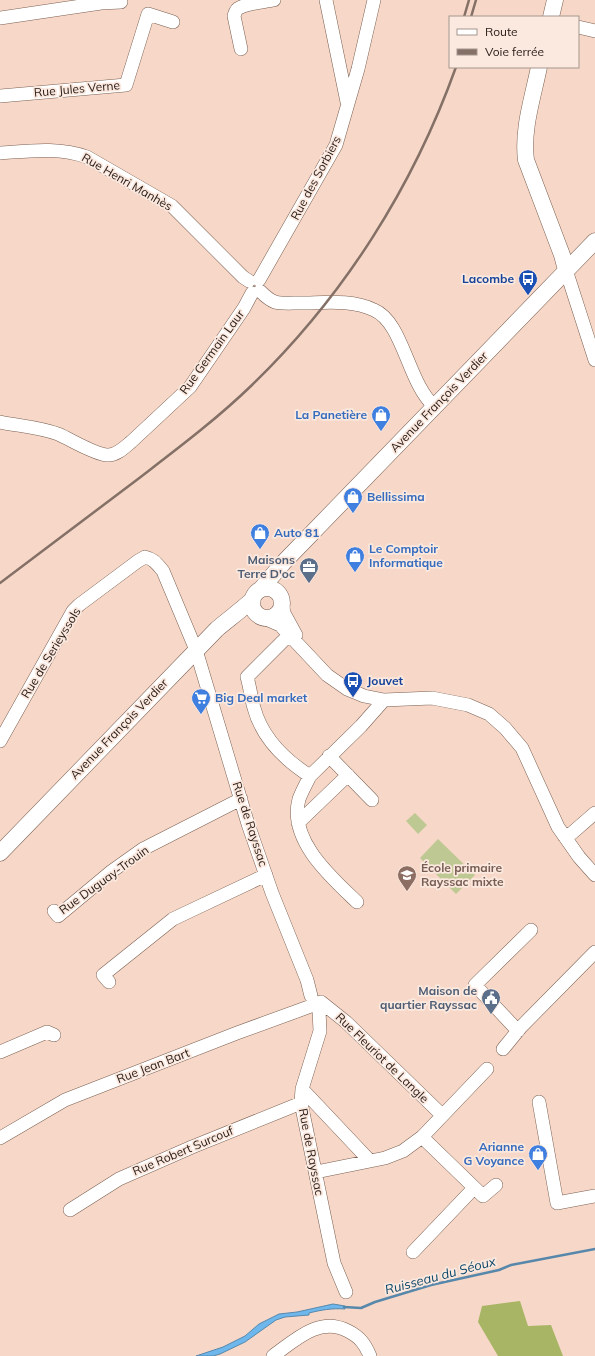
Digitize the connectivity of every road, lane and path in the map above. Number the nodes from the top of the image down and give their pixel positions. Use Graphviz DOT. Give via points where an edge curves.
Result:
graph roads {
  1 [pos="274,0"];
  2 [pos="326,0"];
  3 [pos="374,0"];
  4 [pos="555,0"];
  5 [pos="121,2"];
  6 [pos="551,16"];
  7 [pos="0,18"];
  8 [pos="173,22"];
  9 [pos="579,27"];
  10 [pos="595,31"];
  11 [pos="241,49"];
  12 [pos="340,67"];
  13 [pos="539,68"];
  14 [pos="358,69"];
  15 [pos="0,96"];
  16 [pos="347,103"];
  17 [pos="0,153"];
  18 [pos="595,241"];
  19 [pos="566,270"];
  20 [pos="255,286"];
  21 [pos="595,360"];
  22 [pos="434,406"];
  23 [pos="0,422"];
  24 [pos="262,603"];
  25 [pos="288,636"];
  26 [pos="196,650"];
  27 [pos="304,651"];
  28 [pos="384,700"];
  29 [pos="0,741"];
  30 [pos="330,756"];
  31 [pos="348,775"];
  32 [pos="310,776"];
  33 [pos="241,799"];
  34 [pos="372,800"];
  35 [pos="595,813"];
  36 [pos="298,823"];
  37 [pos="564,836"];
  38 [pos="0,852"];
  39 [pos="266,875"];
  40 [pos="595,875"];
  41 [pos="357,902"];
  42 [pos="54,911"];
  43 [pos="531,930"];
  44 [pos="595,952"];
  45 [pos="109,982"];
  46 [pos="316,1004"];
  47 [pos="518,1031"];
  48 [pos="54,1035"];
  49 [pos="503,1049"];
  50 [pos="0,1052"];
  51 [pos="487,1069"];
  52 [pos="302,1089"];
  53 [pos="539,1102"];
  54 [pos="301,1103"];
  55 [pos="442,1115"];
  56 [pos="422,1137"];
  57 [pos="0,1138"];
  58 [pos="370,1161"];
  59 [pos="316,1172"];
  60 [pos="496,1185"];
  61 [pos="474,1188"];
  62 [pos="595,1196"];
  63 [pos="70,1210"];
  64 [pos="413,1252"];
  65 [pos="346,1292"];
  66 [pos="273,1356"];
  67 [pos="370,1356"];
  1 -- 11 [label="street" via="247,5 235,12"];
  2 -- 12 [label="street"];
  3 -- 14 [label="street, Rue des Sorbiers"];
  4 -- 6 [label="main road"];
  5 -- 7 [label="street"];
  8 -- 15 [label="street, Rue Jules Verne" via="148,14 126,85"];
  9 -- 10 [label="street"];
  12 -- 14 [label="street" via="350,72"];
  12 -- 16 [label="street"];
  13 -- 19 [label="main road" via="525,132 524,150"];
  14 -- 16 [label="street, Rue des Sorbiers"];
  16 -- 20 [label="street, Rue des Sorbiers" via="336,145"];
  17 -- 20 [label="street, Rue Henri Manhès" via="59,150 87,157 172,206"];
  18 -- 19 [label="main road, Avenue François Verdier"];
  19 -- 21 [label="street"];
  19 -- 22 [label="main road, Avenue François Verdier"];
  20 -- 22 [label="street, Rue Henri Manhès" via="275,302 350,304 376,310 391,324 411,369 427,399"];
  20 -- 23 [label="street, Rue Germain Laur" via="244,308 190,387 122,450 107,455 40,429"];
  22 -- 24 [label="main road, Avenue François Verdier" via="283,563"];
  24 -- 25 [label="street"];
  24 -- 26 [label="main road, Avenue François Verdier" via="237,612"];
  24 -- 27 [label="street" via="284,613"];
  25 -- 27 [label="street"];
  25 -- 32 [label="street" via="247,677 254,709 265,735 287,760"];
  26 -- 29 [label="street, Rue de Serieyssols" via="162,572 156,562 145,557 79,604"];
  26 -- 33 [label="street, Rue de Rayssac"];
  26 -- 38 [label="main road, Avenue François Verdier"];
  27 -- 28 [label="street" via="327,675 346,689"];
  28 -- 30 [label="street"];
  28 -- 37 [label="street" via="432,698 468,705 490,714 522,748 545,801"];
  30 -- 31 [label="street"];
  30 -- 32 [label="street"];
  31 -- 34 [label="street"];
  31 -- 36 [label="street"];
  32 -- 36 [label="street" via="299,800"];
  33 -- 39 [label="street, Rue de Rayssac"];
  33 -- 42 [label="street, Rue Duguay-Trouin" via="143,849 58,916"];
  35 -- 37 [label="street" via="572,833"];
  36 -- 41 [label="street" via="309,850 331,877"];
  37 -- 40 [label="street"];
  39 -- 45 [label="street" via="173,919 103,975"];
  39 -- 46 [label="street, Rue de Rayssac"];
  43 -- 47 [label="street" via="475,985"];
  44 -- 47 [label="street"];
  46 -- 52 [label="street, Rue de Rayssac" via="320,1031"];
  46 -- 55 [label="street, Rue Fleuriot de Langle" via="346,1022"];
  46 -- 57 [label="street, Rue Jean Bart" via="65,1100"];
  47 -- 49 [label="street"];
  48 -- 50 [label="street" via="47,1032"];
  51 -- 55 [label="street"];
  52 -- 54 [label="street, Rue de Rayssac"];
  52 -- 58 [label="street"];
  53 -- 62 [label="street" via="557,1203"];
  54 -- 59 [label="street, Rue de Rayssac"];
  54 -- 63 [label="street, Rue Robert Surcouf" via="119,1179"];
  55 -- 56 [label="street"];
  56 -- 58 [label="street" via="403,1151"];
  56 -- 61 [label="street"];
  58 -- 59 [label="street"];
  59 -- 65 [label="street, Rue de Rayssac" via="334,1263"];
  60 -- 61 [label="street" via="483,1196"];
  61 -- 64 [label="street"];
  66 -- 67 [label="street" via="310,1330 325,1326 336,1327 357,1336 366,1346"];
}
